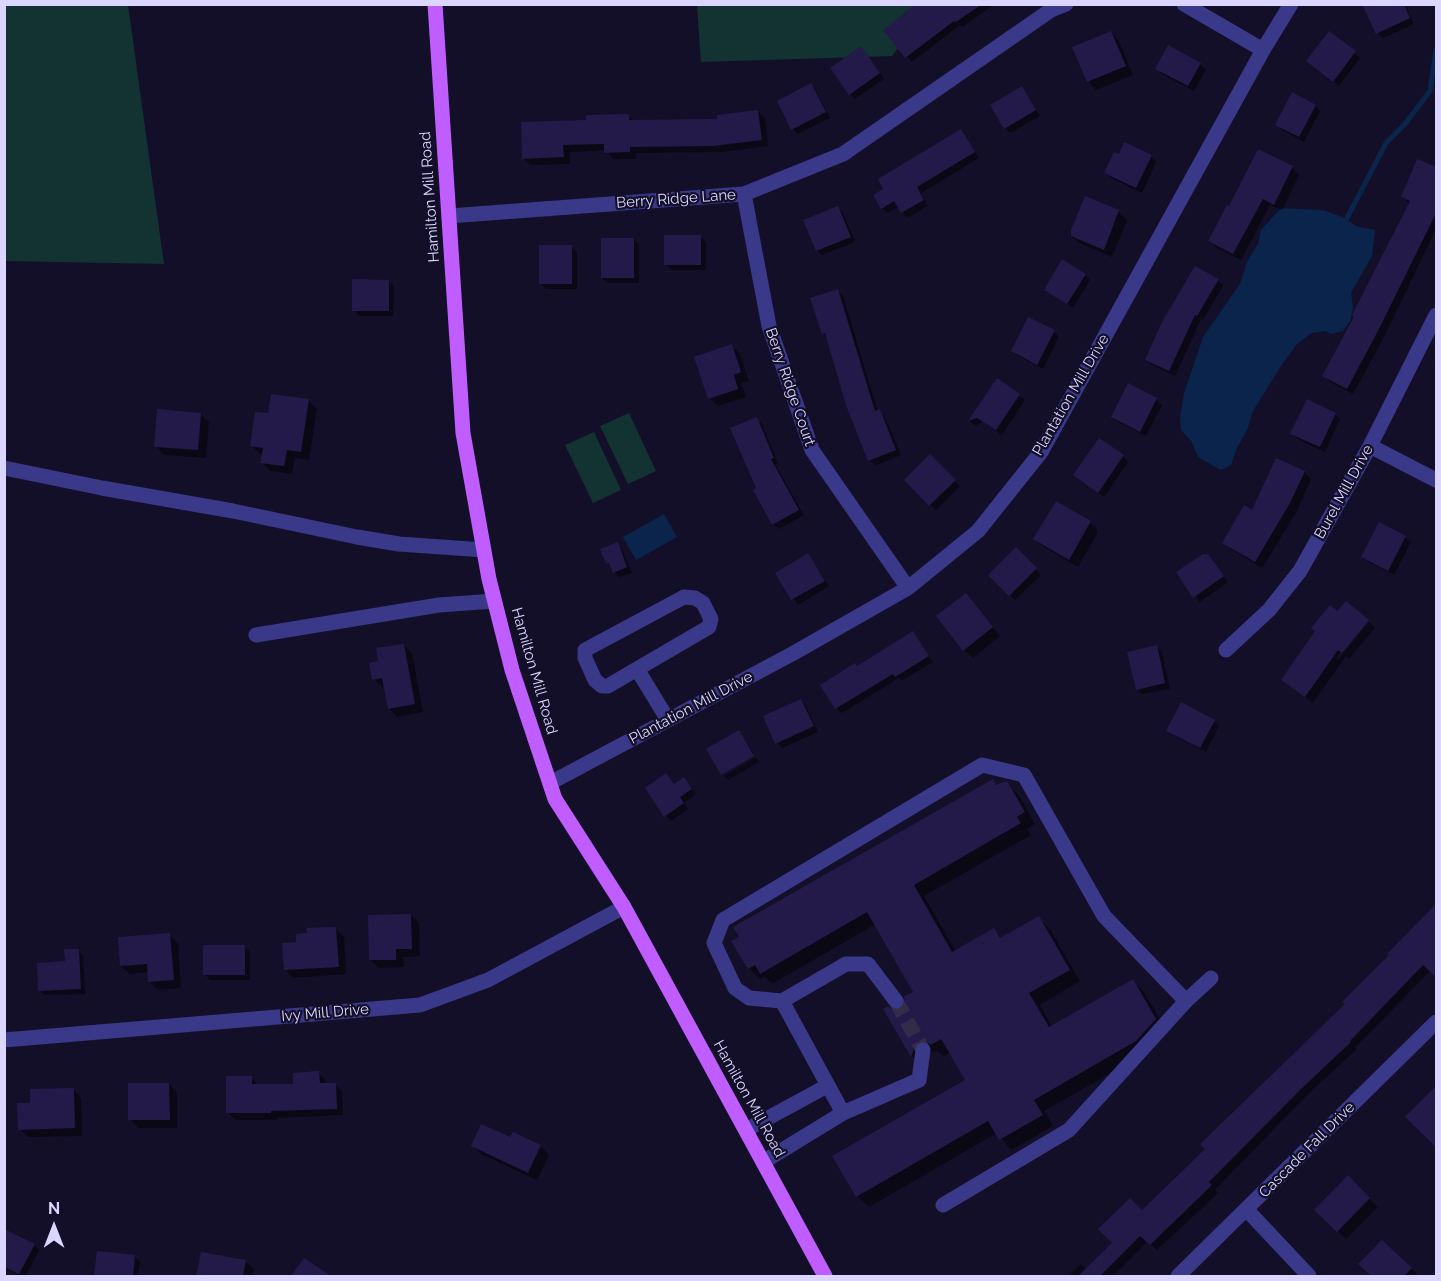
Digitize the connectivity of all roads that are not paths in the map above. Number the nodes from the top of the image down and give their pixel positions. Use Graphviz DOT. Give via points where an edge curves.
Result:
graph roads {
  1 [pos="435,4"];
  2 [pos="1066,4"];
  3 [pos="1184,4"];
  4 [pos="1291,4"];
  5 [pos="1263,50"];
  6 [pos="744,194"];
  7 [pos="449,216"];
  8 [pos="1437,315"];
  9 [pos="1370,446"];
  10 [pos="4,468"];
  11 [pos="1437,480"];
  12 [pos="484,550"];
  13 [pos="908,588"];
  14 [pos="494,601"];
  15 [pos="256,635"];
  16 [pos="1226,650"];
  17 [pos="637,669"];
  18 [pos="668,720"];
  19 [pos="550,783"];
  20 [pos="624,907"];
  21 [pos="1211,978"];
  22 [pos="782,1001"];
  23 [pos="896,1001"];
  24 [pos="1186,1001"];
  25 [pos="1437,1022"];
  26 [pos="4,1040"];
  27 [pos="923,1050"];
  28 [pos="827,1086"];
  29 [pos="843,1113"];
  30 [pos="746,1130"];
  31 [pos="763,1162"];
  32 [pos="943,1205"];
  33 [pos="1247,1210"];
  34 [pos="825,1276"];
  35 [pos="1178,1276"];
  36 [pos="1309,1276"];
  1 -- 7 [label="main road, Hamilton Mill Road"];
  2 -- 6 [label="street, Berry Ridge Lane" via="1051,10 843,154"];
  3 -- 5 [label="street"];
  4 -- 5 [label="street, Plantation Mill Drive"];
  5 -- 13 [label="street, Plantation Mill Drive" via="1041,452 978,531"];
  6 -- 7 [label="street, Berry Ridge Lane"];
  6 -- 13 [label="street, Berry Ridge Court" via="769,326 812,450"];
  7 -- 12 [label="main road, Hamilton Mill Road" via="463,433"];
  8 -- 9 [label="street, Burel Mill Drive"];
  9 -- 11 [label="street"];
  9 -- 16 [label="street, Burel Mill Drive" via="1300,571 1269,610"];
  10 -- 12 [label="street" via="357,537"];
  12 -- 14 [label="main road, Hamilton Mill Road"];
  13 -- 18 [label="street, Plantation Mill Drive"];
  14 -- 15 [label="street" via="440,605"];
  14 -- 19 [label="main road, Hamilton Mill Road" via="512,670"];
  17 -- 17 [label="street" via="609,686 602,686 595,680 585,651 684,597 703,603 711,619 709,627"];
  17 -- 18 [label="street"];
  18 -- 19 [label="street, Plantation Mill Drive"];
  19 -- 20 [label="main road, Hamilton Mill Road" via="555,798"];
  20 -- 26 [label="street, Ivy Mill Drive" via="488,981 420,1005"];
  20 -- 30 [label="main road, Hamilton Mill Road"];
  21 -- 24 [label="street"];
  22 -- 23 [label="street" via="846,964 868,964"];
  22 -- 24 [label="street" via="749,998 735,988 714,943 723,920 982,765 1024,775 1104,916"];
  22 -- 28 [label="street"];
  24 -- 32 [label="street" via="1069,1130"];
  25 -- 33 [label="street, Cascade Fall Drive"];
  27 -- 29 [label="street" via="919,1080"];
  28 -- 29 [label="street"];
  28 -- 30 [label="street"];
  29 -- 31 [label="street"];
  30 -- 31 [label="main road, Hamilton Mill Road"];
  31 -- 34 [label="main road, Hamilton Mill Road"];
  33 -- 35 [label="street, Cascade Fall Drive"];
  33 -- 36 [label="street"];
}
